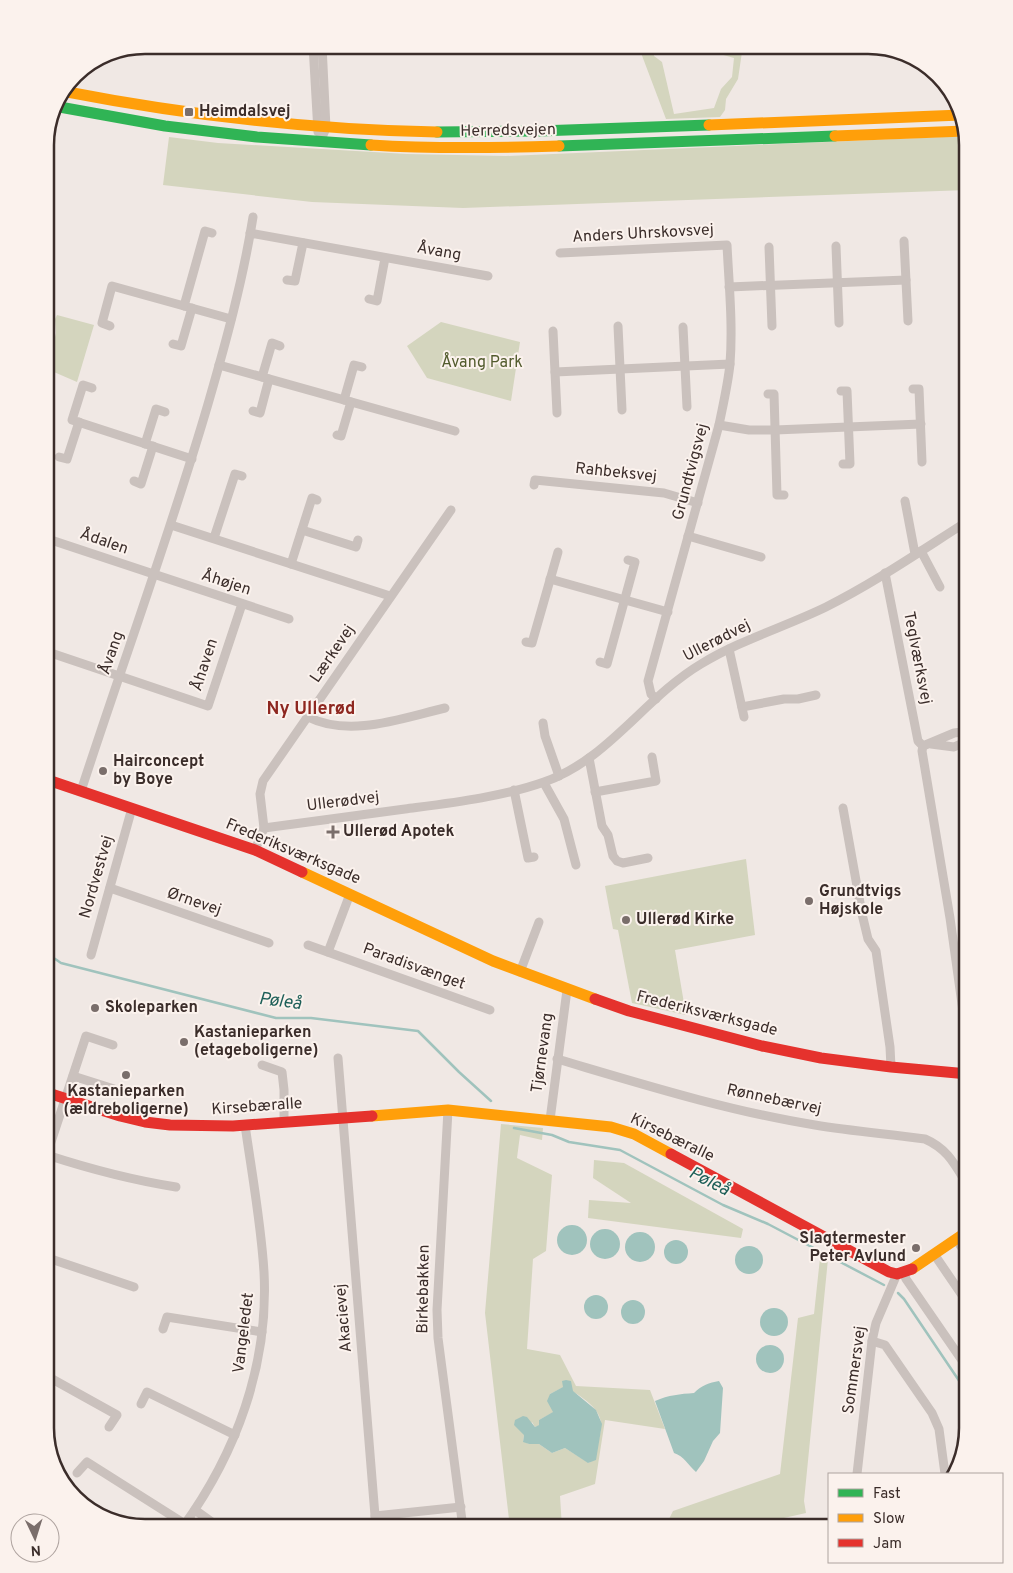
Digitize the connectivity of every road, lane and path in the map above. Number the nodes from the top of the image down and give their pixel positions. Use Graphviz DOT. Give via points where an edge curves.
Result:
graph roads {
  1 [pos="314,54"];
  2 [pos="322,54"];
  3 [pos="70,92"];
  4 [pos="62,107"];
  5 [pos="954,115"];
  6 [pos="321,127"];
  7 [pos="958,131"];
  8 [pos="320,142"];
  9 [pos="253,217"];
  10 [pos="212,233"];
  11 [pos="250,234"];
  12 [pos="904,241"];
  13 [pos="303,243"];
  14 [pos="727,245"];
  15 [pos="836,246"];
  16 [pos="769,247"];
  17 [pos="560,253"];
  18 [pos="385,258"];
  19 [pos="488,276"];
  20 [pos="287,280"];
  21 [pos="906,280"];
  22 [pos="837,283"];
  23 [pos="771,285"];
  24 [pos="729,287"];
  25 [pos="369,299"];
  26 [pos="188,307"];
  27 [pos="231,319"];
  28 [pos="908,320"];
  29 [pos="839,323"];
  30 [pos="110,326"];
  31 [pos="618,326"];
  32 [pos="772,326"];
  33 [pos="683,327"];
  34 [pos="553,332"];
  35 [pos="173,344"];
  36 [pos="280,346"];
  37 [pos="730,364"];
  38 [pos="219,366"];
  39 [pos="685,366"];
  40 [pos="362,367"];
  41 [pos="620,369"];
  42 [pos="555,372"];
  43 [pos="266,378"];
  44 [pos="92,388"];
  45 [pos="913,389"];
  46 [pos="841,391"];
  47 [pos="768,394"];
  48 [pos="347,401"];
  49 [pos="687,407"];
  50 [pos="622,410"];
  51 [pos="253,411"];
  52 [pos="165,412"];
  53 [pos="557,413"];
  54 [pos="79,422"];
  55 [pos="719,424"];
  56 [pos="921,424"];
  57 [pos="848,427"];
  58 [pos="775,430"];
  59 [pos="455,431"];
  60 [pos="336,435"];
  61 [pos="149,445"];
  62 [pos="59,457"];
  63 [pos="192,459"];
  64 [pos="922,462"];
  65 [pos="843,464"];
  66 [pos="242,476"];
  67 [pos="134,481"];
  68 [pos="534,485"];
  69 [pos="784,495"];
  70 [pos="317,500"];
  71 [pos="906,501"];
  72 [pos="698,503"];
  73 [pos="452,510"];
  74 [pos="171,525"];
  75 [pos="959,526"];
  76 [pos="302,530"];
  77 [pos="688,536"];
  78 [pos="214,538"];
  79 [pos="358,540"];
  80 [pos="54,541"];
  81 [pos="558,552"];
  82 [pos="918,552"];
  83 [pos="761,557"];
  84 [pos="628,560"];
  85 [pos="291,564"];
  86 [pos="885,573"];
  87 [pos="154,575"];
  88 [pos="550,579"];
  89 [pos="940,587"];
  90 [pos="390,596"];
  91 [pos="625,600"];
  92 [pos="242,604"];
  93 [pos="668,612"];
  94 [pos="289,619"];
  95 [pos="526,642"];
  96 [pos="729,649"];
  97 [pos="54,654"];
  98 [pos="600,662"];
  99 [pos="120,676"];
  100 [pos="816,695"];
  101 [pos="656,699"];
  102 [pos="742,707"];
  103 [pos="445,708"];
  104 [pos="308,717"];
  105 [pos="744,717"];
  106 [pos="543,722"];
  107 [pos="589,758"];
  108 [pos="652,758"];
  109 [pos="559,776"];
  110 [pos="54,781"];
  111 [pos="544,783"];
  112 [pos="514,790"];
  113 [pos="81,791"];
  114 [pos="595,792"];
  115 [pos="132,808"];
  116 [pos="844,808"];
  117 [pos="264,828"];
  118 [pos="254,850"];
  119 [pos="534,857"];
  120 [pos="648,858"];
  121 [pos="576,865"];
  122 [pos="110,888"];
  123 [pos="350,894"];
  124 [pos="539,922"];
  125 [pos="269,943"];
  126 [pos="308,945"];
  127 [pos="328,952"];
  128 [pos="91,955"];
  129 [pos="520,972"];
  130 [pos="959,984"];
  131 [pos="567,990"];
  132 [pos="490,1010"];
  133 [pos="113,1045"];
  134 [pos="338,1058"];
  135 [pos="557,1059"];
  136 [pos="262,1065"];
  137 [pos="890,1067"];
  138 [pos="959,1073"];
  139 [pos="73,1076"];
  140 [pos="114,1089"];
  141 [pos="54,1095"];
  142 [pos="65,1099"];
  143 [pos="448,1110"];
  144 [pos="343,1118"];
  145 [pos="550,1120"];
  146 [pos="284,1122"];
  147 [pos="246,1125"];
  148 [pos="54,1126"];
  149 [pos="54,1160"];
  150 [pos="959,1172"];
  151 [pos="176,1187"];
  152 [pos="959,1237"];
  153 [pos="956,1239"];
  154 [pos="959,1244"];
  155 [pos="934,1254"];
  156 [pos="54,1260"];
  157 [pos="901,1274"];
  158 [pos="134,1287"];
  159 [pos="959,1291"];
  160 [pos="164,1329"];
  161 [pos="262,1332"];
  162 [pos="872,1340"];
  163 [pos="959,1356"];
  164 [pos="54,1380"];
  165 [pos="141,1404"];
  166 [pos="109,1427"];
  167 [pos="235,1435"];
  168 [pos="77,1473"];
  169 [pos="857,1473"];
  170 [pos="945,1473"];
  171 [pos="461,1507"];
  172 [pos="195,1510"];
  173 [pos="375,1516"];
  174 [pos="173,1519"];
  175 [pos="189,1519"];
  176 [pos="208,1519"];
  177 [pos="375,1519"];
  178 [pos="462,1519"];
  1 -- 6 [label="street"];
  2 -- 6 [label="street"];
  3 -- 6 [label="street, Herredsvejen" via="198,114"];
  4 -- 8 [label="street, Herredsvejen" via="165,126"];
  5 -- 6 [label="street, Herredsvejen" via="536,132"];
  6 -- 8 [label="street"];
  7 -- 8 [label="street, Herredsvejen" via="501,148"];
  9 -- 11 [label="street, Åvang"];
  10 -- 26 [label="street" via="205,231"];
  11 -- 13 [label="street, Åvang"];
  11 -- 27 [label="street, Åvang"];
  12 -- 21 [label="street"];
  13 -- 18 [label="street, Åvang"];
  13 -- 20 [label="street" via="294,282"];
  14 -- 17 [label="street, Anders Uhrskovsvej"];
  14 -- 24 [label="street, Grundtvigsvej"];
  15 -- 22 [label="street"];
  16 -- 23 [label="street"];
  18 -- 19 [label="street, Åvang"];
  18 -- 25 [label="street" via="377,301"];
  21 -- 22 [label="street"];
  21 -- 28 [label="street"];
  22 -- 23 [label="street"];
  22 -- 29 [label="street"];
  23 -- 24 [label="street"];
  23 -- 32 [label="street"];
  24 -- 37 [label="street, Grundtvigsvej"];
  26 -- 27 [label="street"];
  26 -- 30 [label="street" via="112,286 102,323"];
  26 -- 35 [label="street" via="181,346"];
  27 -- 38 [label="street, Åvang"];
  31 -- 41 [label="street"];
  33 -- 39 [label="street"];
  34 -- 42 [label="street"];
  36 -- 43 [label="street" via="272,343"];
  37 -- 39 [label="street"];
  37 -- 55 [label="street, Grundtvigsvej"];
  38 -- 43 [label="street"];
  38 -- 63 [label="street, Åvang"];
  39 -- 41 [label="street"];
  39 -- 49 [label="street"];
  40 -- 48 [label="street" via="354,364"];
  41 -- 42 [label="street"];
  41 -- 50 [label="street"];
  42 -- 53 [label="street"];
  43 -- 48 [label="street"];
  43 -- 51 [label="street" via="260,413"];
  44 -- 54 [label="street" via="83,385 72,420"];
  45 -- 56 [label="street" via="920,389"];
  46 -- 57 [label="street" via="847,391"];
  47 -- 58 [label="street" via="774,394"];
  48 -- 59 [label="street"];
  48 -- 60 [label="street" via="341,436"];
  52 -- 61 [label="street" via="156,409"];
  54 -- 61 [label="street"];
  54 -- 62 [label="street" via="67,459"];
  55 -- 58 [label="street" via="749,430"];
  55 -- 72 [label="street, Grundtvigsvej"];
  56 -- 57 [label="street"];
  56 -- 64 [label="street"];
  57 -- 58 [label="street"];
  57 -- 65 [label="street" via="850,464"];
  58 -- 69 [label="street" via="777,495"];
  61 -- 63 [label="street"];
  61 -- 67 [label="street" via="141,484"];
  63 -- 74 [label="street, Åvang"];
  66 -- 78 [label="street" via="235,474"];
  68 -- 72 [label="street, Rahbeksvej" via="535,480 664,493"];
  70 -- 76 [label="street" via="312,498"];
  71 -- 82 [label="street"];
  72 -- 77 [label="street, Grundtvigsvej"];
  73 -- 90 [label="street, Lærkevej"];
  74 -- 78 [label="street"];
  74 -- 87 [label="street, Åvang"];
  75 -- 82 [label="street, Ullerødvej"];
  76 -- 79 [label="street" via="356,546"];
  76 -- 85 [label="street"];
  77 -- 83 [label="street"];
  77 -- 93 [label="street, Grundtvigsvej"];
  78 -- 85 [label="street"];
  80 -- 87 [label="street, Ådalen"];
  81 -- 88 [label="street"];
  82 -- 86 [label="street, Ullerødvej"];
  82 -- 89 [label="street"];
  84 -- 91 [label="street" via="635,562"];
  85 -- 90 [label="street"];
  86 -- 96 [label="street, Ullerødvej" via="826,607"];
  86 -- 130 [label="street, Teglværksvej" via="918,741 927,745 922,751"];
  87 -- 92 [label="street, Åhøjen"];
  87 -- 99 [label="street, Åvang"];
  88 -- 91 [label="street"];
  88 -- 95 [label="street" via="532,643"];
  90 -- 104 [label="street, Lærkevej"];
  91 -- 93 [label="street"];
  91 -- 98 [label="street" via="607,664"];
  92 -- 94 [label="street, Åhøjen"];
  92 -- 99 [label="street, Åhaven" via="208,706"];
  93 -- 101 [label="street, Grundtvigsvej" via="648,681 651,694"];
  96 -- 101 [label="street, Ullerødvej" via="701,663"];
  96 -- 102 [label="street"];
  97 -- 99 [label="street"];
  99 -- 113 [label="street, Åvang"];
  100 -- 102 [label="street"];
  101 -- 107 [label="street, Ullerødvej"];
  102 -- 105 [label="street"];
  103 -- 104 [label="street" via="363,726 324,723"];
  104 -- 117 [label="street, Lærkevej" via="263,781 260,794"];
  106 -- 109 [label="street"];
  107 -- 109 [label="street, Ullerødvej"];
  107 -- 114 [label="street"];
  108 -- 114 [label="street" via="656,781"];
  109 -- 111 [label="street, Ullerødvej"];
  110 -- 113 [label="street, Frederiksværksgade"];
  111 -- 112 [label="street, Ullerødvej"];
  111 -- 121 [label="street" via="564,819"];
  112 -- 117 [label="street, Ullerødvej" via="455,803"];
  112 -- 119 [label="street" via="528,858"];
  113 -- 115 [label="street, Frederiksværksgade"];
  114 -- 120 [label="street" via="602,826 616,861 623,863"];
  115 -- 118 [label="street, Frederiksværksgade"];
  115 -- 122 [label="street, Nordvestvej"];
  116 -- 137 [label="street" via="862,914 868,939 876,951"];
  117 -- 118 [label="street"];
  118 -- 123 [label="street, Frederiksværksgade"];
  122 -- 125 [label="street, Ørnevej"];
  122 -- 128 [label="street, Nordvestvej"];
  123 -- 127 [label="street"];
  123 -- 129 [label="street, Frederiksværksgade"];
  124 -- 129 [label="street"];
  126 -- 127 [label="street, Paradisvænget"];
  127 -- 132 [label="street, Paradisvænget"];
  129 -- 131 [label="street, Frederiksværksgade"];
  131 -- 135 [label="street, Tjørnevang"];
  131 -- 137 [label="street, Frederiksværksgade" via="675,1025 762,1046"];
  133 -- 139 [label="street" via="86,1036"];
  134 -- 144 [label="street"];
  135 -- 145 [label="street, Tjørnevang"];
  135 -- 150 [label="street, Rønnebærvej" via="661,1090 749,1111 815,1125 925,1139 947,1153"];
  136 -- 146 [label="street" via="282,1072"];
  137 -- 138 [label="street, Frederiksværksgade"];
  139 -- 140 [label="street"];
  139 -- 142 [label="street"];
  141 -- 142 [label="street, Kirsebæralle"];
  142 -- 147 [label="street, Kirsebæralle" via="143,1122 172,1126"];
  142 -- 148 [label="street"];
  143 -- 144 [label="street, Kirsebæralle"];
  143 -- 145 [label="street, Kirsebæralle"];
  143 -- 171 [label="street, Birkebakken" via="437,1310"];
  144 -- 146 [label="street, Kirsebæralle"];
  144 -- 173 [label="street, Akacievej"];
  145 -- 157 [label="street, Kirsebæralle" via="611,1127 634,1134 889,1272"];
  146 -- 147 [label="street, Kirsebæralle"];
  147 -- 161 [label="street, Vangeledet" via="263,1256"];
  149 -- 151 [label="street" via="132,1180"];
  152 -- 153 [label="street"];
  153 -- 154 [label="street"];
  153 -- 155 [label="street"];
  155 -- 157 [label="street"];
  155 -- 159 [label="street"];
  156 -- 158 [label="street"];
  157 -- 162 [label="street, Sommersvej" via="876,1323"];
  157 -- 163 [label="street"];
  160 -- 161 [label="street" via="167,1317"];
  161 -- 167 [label="street, Vangeledet" via="253,1385"];
  162 -- 169 [label="street, Sommersvej"];
  162 -- 170 [label="street" via="885,1345 932,1413 939,1429"];
  164 -- 166 [label="street" via="117,1415"];
  165 -- 167 [label="street" via="147,1392"];
  167 -- 172 [label="street, Vangeledet"];
  168 -- 174 [label="street" via="87,1462"];
  171 -- 173 [label="street"];
  171 -- 178 [label="street, Birkebakken"];
  172 -- 175 [label="street, Vangeledet"];
  172 -- 176 [label="street"];
  173 -- 177 [label="street, Akacievej"];
}
